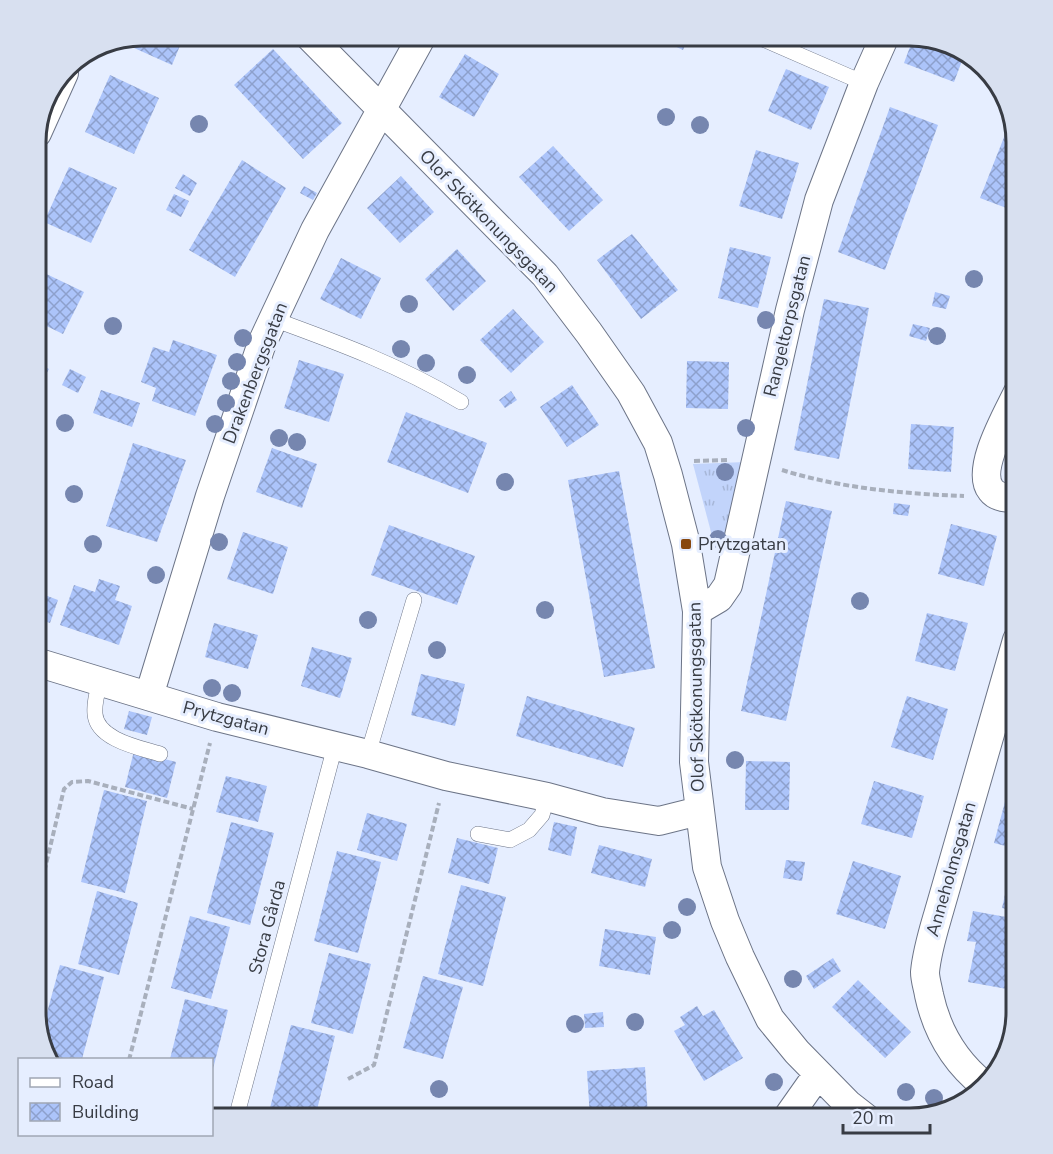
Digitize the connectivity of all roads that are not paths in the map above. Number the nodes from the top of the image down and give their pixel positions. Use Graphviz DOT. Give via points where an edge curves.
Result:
graph roads {
  1 [pos="319,46"];
  2 [pos="416,46"];
  3 [pos="781,47"];
  4 [pos="880,47"];
  5 [pos="864,83"];
  6 [pos="382,110"];
  7 [pos="273,319"];
  8 [pos="461,402"];
  9 [pos="1006,416"];
  10 [pos="991,495"];
  11 [pos="414,600"];
  12 [pos="697,611"];
  13 [pos="46,665"];
  14 [pos="1006,679"];
  15 [pos="100,682"];
  16 [pos="149,696"];
  17 [pos="335,746"];
  18 [pos="160,754"];
  19 [pos="368,754"];
  20 [pos="546,797"];
  21 [pos="699,811"];
  22 [pos="478,834"];
  23 [pos="818,1074"];
  24 [pos="978,1079"];
  25 [pos="240,1108"];
  26 [pos="794,1108"];
  27 [pos="853,1108"];
  1 -- 6 [label="street, Olof Skötkonungsgatan"];
  2 -- 6 [label="street, Drakenbergsgatan"];
  3 -- 5 [label="lane"];
  4 -- 5 [label="street, Rangeltorpsgatan"];
  5 -- 12 [label="street, Rangeltorpsgatan" via="819,200 728,585 719,597"];
  6 -- 7 [label="street, Drakenbergsgatan" via="315,230"];
  6 -- 12 [label="street, Olof Skötkonungsgatan" via="545,275 631,393 658,443 668,475 686,544"];
  7 -- 8 [label="lane" via="364,352 425,380"];
  7 -- 16 [label="street, Drakenbergsgatan" via="210,496"];
  9 -- 10 [label="street" via="988,465 986,481"];
  11 -- 19 [label="lane"];
  12 -- 21 [label="street, Olof Skötkonungsgatan" via="694,762"];
  13 -- 15 [label="street, Prytzgatan"];
  14 -- 24 [label="street, Anneholmsgatan" via="928,952 925,975 942,1035 957,1059"];
  15 -- 16 [label="street, Prytzgatan"];
  15 -- 18 [label="lane" via="95,717 107,734"];
  16 -- 17 [label="street, Prytzgatan"];
  17 -- 19 [label="street, Prytzgatan"];
  17 -- 25 [label="lane, Stora Gårda"];
  19 -- 20 [label="street, Prytzgatan" via="446,776"];
  20 -- 21 [label="street, Prytzgatan" via="602,812 659,821"];
  20 -- 22 [label="lane" via="542,815 529,830 510,840"];
  21 -- 23 [label="street, Olof Skötkonungsgatan" via="707,867 746,973 770,1019"];
  23 -- 26 [label="street"];
  23 -- 27 [label="street, Olof Skötkonungsgatan"];
}
